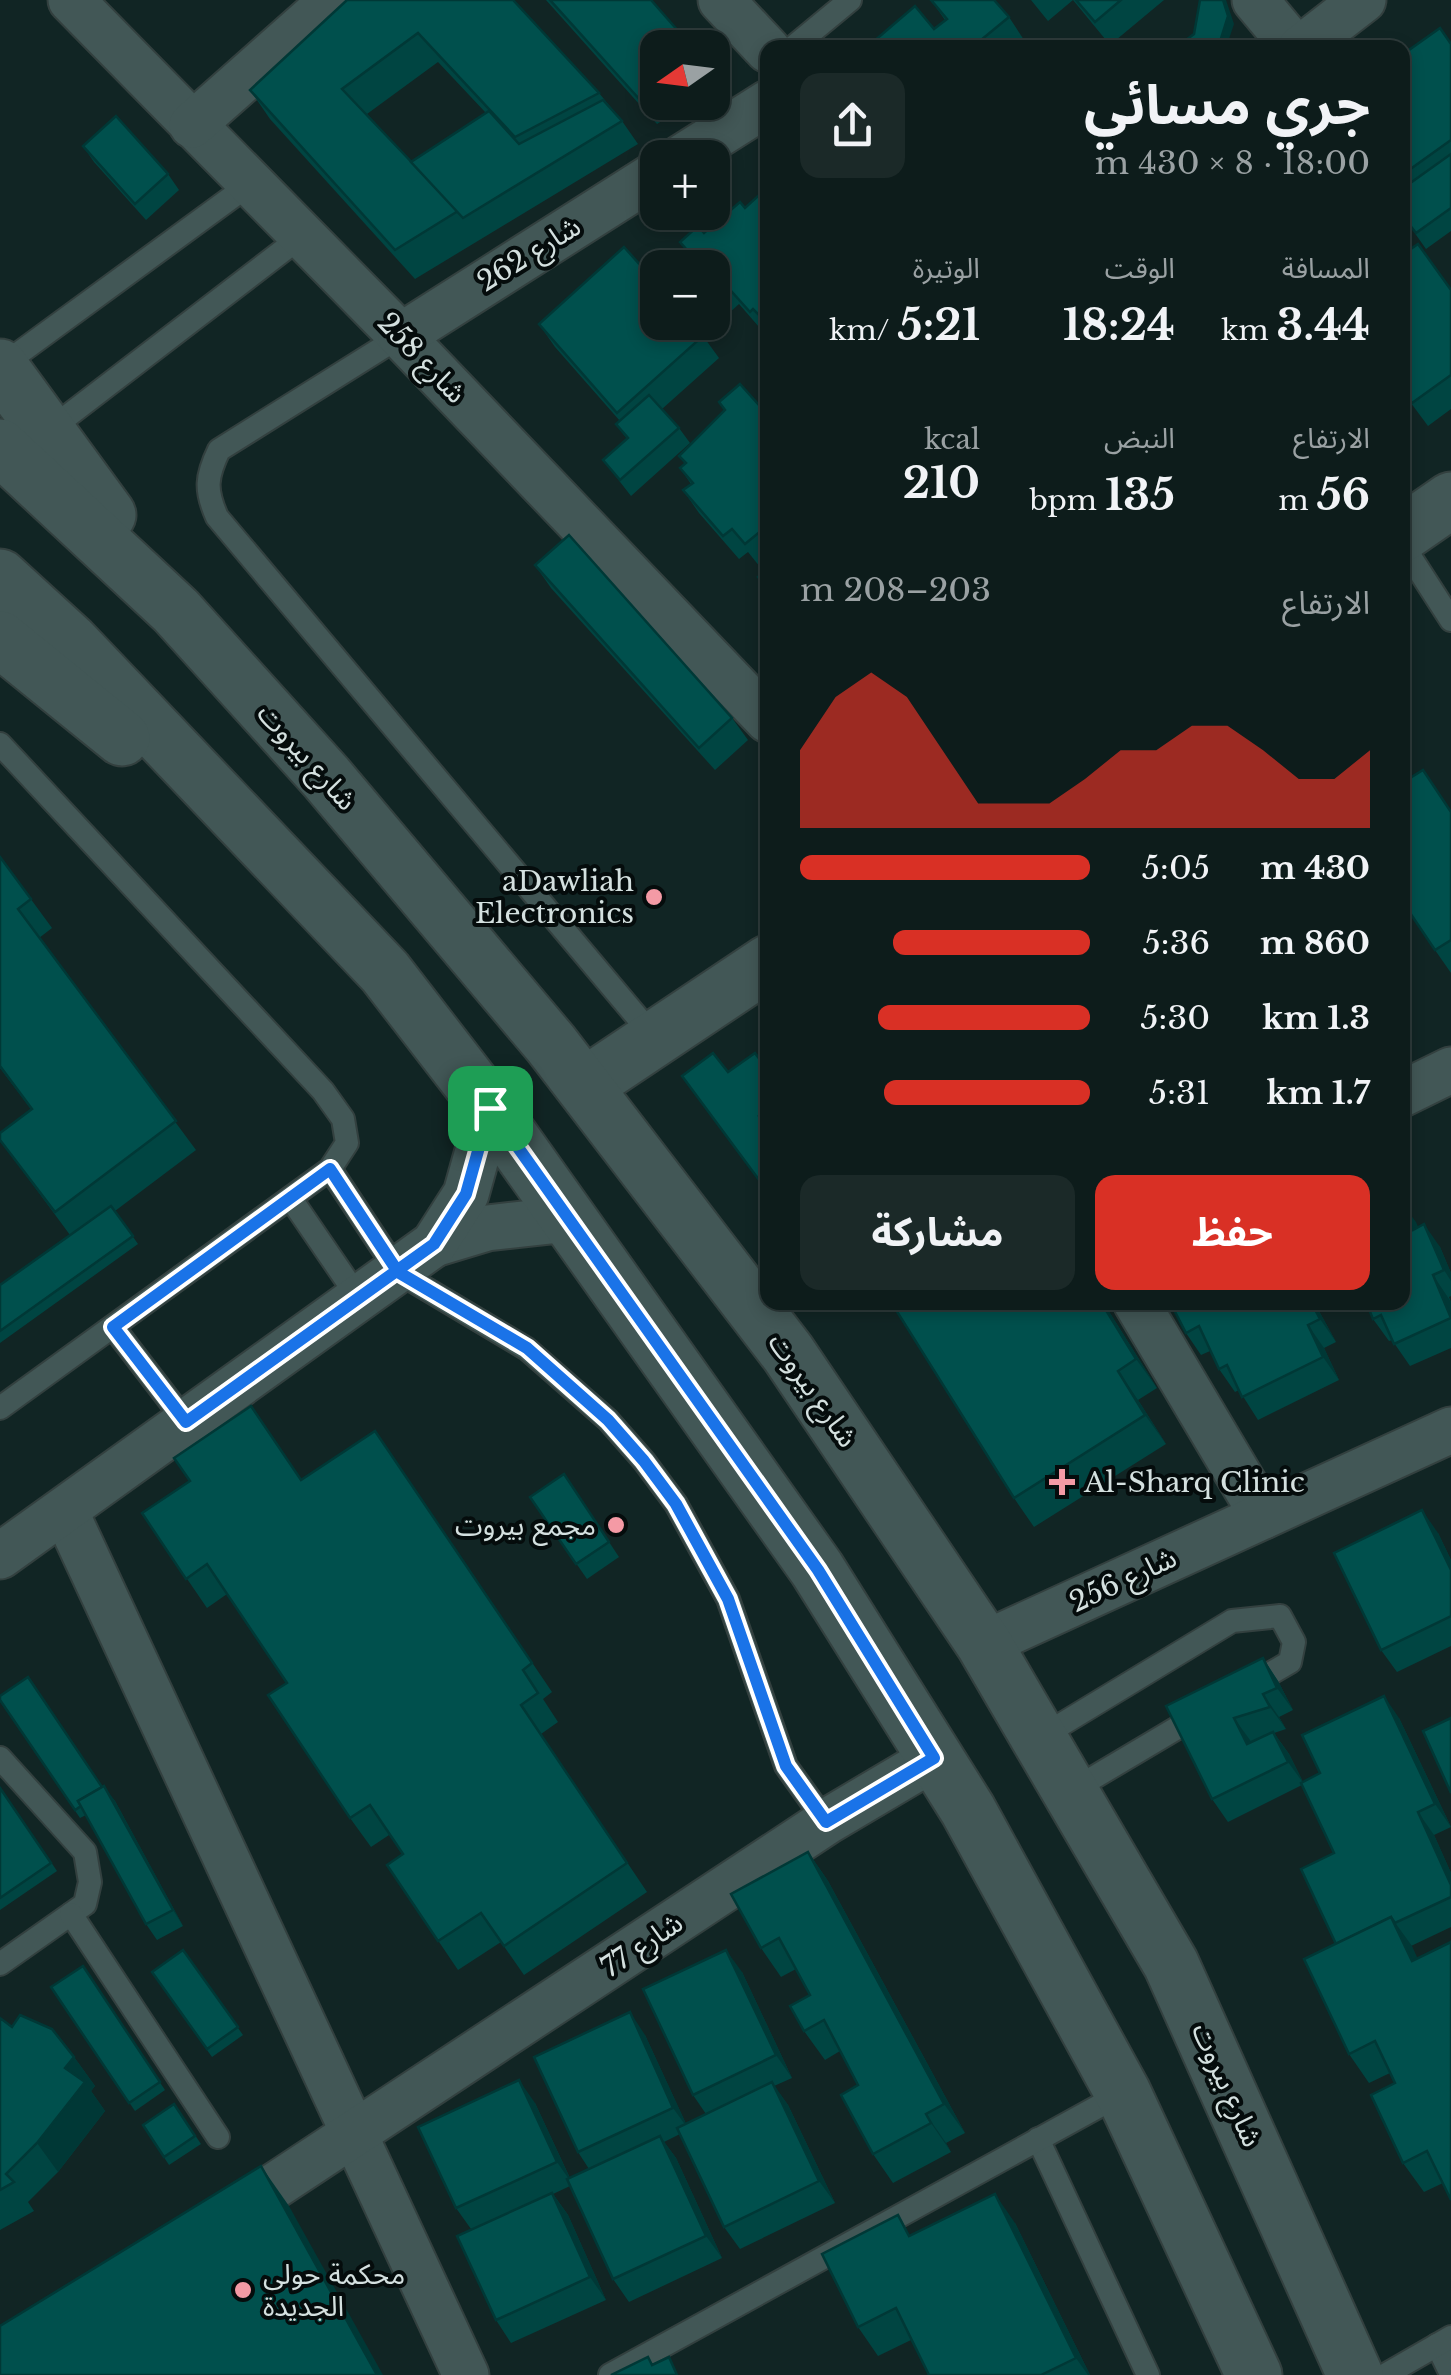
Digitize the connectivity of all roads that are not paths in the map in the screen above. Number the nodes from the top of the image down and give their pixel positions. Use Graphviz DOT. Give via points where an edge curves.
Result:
graph roads {
  1 [pos="71,0"];
  2 [pos="333,0"];
  3 [pos="721,0"];
  4 [pos="850,0"];
  5 [pos="1255,0"];
  6 [pos="1363,0"];
  7 [pos="802,40"];
  8 [pos="1291,40"];
  9 [pos="1309,40"];
  10 [pos="760,41"];
  11 [pos="760,108"];
  12 [pos="192,125"];
  13 [pos="709,140"];
  14 [pos="640,183"];
  15 [pos="250,184"];
  16 [pos="302,236"];
  17 [pos="401,336"];
  18 [pos="0,367"];
  19 [pos="24,439"];
  20 [pos="1451,500"];
  21 [pos="1410,528"];
  22 [pos="1410,556"];
  23 [pos="0,578"];
  24 [pos="1451,620"];
  25 [pos="0,639"];
  26 [pos="760,712"];
  27 [pos="0,744"];
  28 [pos="302,885"];
  29 [pos="760,968"];
  30 [pos="654,1037"];
  31 [pos="1451,1070"];
  32 [pos="584,1086"];
  33 [pos="1410,1090"];
  34 [pos="490,1108"];
  35 [pos="330,1169"];
  36 [pos="291,1199"];
  37 [pos="569,1219"];
  38 [pos="434,1244"];
  39 [pos="398,1272"];
  40 [pos="360,1300"];
  41 [pos="1141,1310"];
  42 [pos="113,1327"];
  43 [pos="0,1408"];
  44 [pos="186,1422"];
  45 [pos="1451,1430"];
  46 [pos="65,1511"];
  47 [pos="1263,1516"];
  48 [pos="0,1556"];
  49 [pos="984,1644"];
  50 [pos="1039,1738"];
  51 [pos="0,1758"];
  52 [pos="934,1758"];
  53 [pos="1071,1790"];
  54 [pos="826,1822"];
  55 [pos="71,1914"];
  56 [pos="0,1964"];
  57 [pos="1123,2093"];
  58 [pos="218,2137"];
  59 [pos="354,2138"];
  60 [pos="1038,2139"];
  61 [pos="185,2245"];
  62 [pos="1444,2341"];
  63 [pos="1451,2374"];
  64 [pos="466,2375"];
  65 [pos="610,2375"];
  66 [pos="1148,2375"];
  67 [pos="1254,2375"];
  68 [pos="1354,2375"];
  69 [pos="1385,2375"];
  1 -- 12 [label="street, شارع 258"];
  2 -- 12 [label="street"];
  3 -- 10 [label="street"];
  4 -- 7 [label="lane"];
  5 -- 8 [label="street"];
  6 -- 9 [label="street"];
  11 -- 13 [label="street"];
  12 -- 15 [label="street, شارع 258"];
  14 -- 17 [label="street, شارع 262"];
  15 -- 16 [label="street, شارع 258"];
  15 -- 18 [label="lane"];
  16 -- 17 [label="street, شارع 258"];
  16 -- 19 [label="lane"];
  17 -- 26 [label="street, شارع 258"];
  17 -- 30 [label="lane" via="219,450 207,494 217,517"];
  18 -- 19 [label="main road, شارع بيروت"];
  19 -- 32 [label="main road, شارع بيروت" via="326,777"];
  20 -- 21 [label="main road"];
  22 -- 24 [label="lane"];
  23 -- 28 [label="main road" via="71,642"];
  25 -- 28 [label="main road"];
  27 -- 35 [label="lane" via="322,1091 346,1132"];
  28 -- 34 [label="main road" via="385,972"];
  29 -- 30 [label="main road"];
  30 -- 32 [label="main road"];
  31 -- 33 [label="street"];
  32 -- 49 [label="main road, شارع بيروت" via="788,1353"];
  34 -- 37 [label="main road"];
  34 -- 38 [label="street" via="472,1180"];
  35 -- 36 [label="lane"];
  35 -- 39 [label="lane"];
  36 -- 40 [label="lane"];
  36 -- 42 [label="lane"];
  37 -- 38 [label="street" via="487,1228"];
  37 -- 52 [label="main road" via="818,1570"];
  38 -- 39 [label="street"];
  39 -- 40 [label="street"];
  39 -- 54 [label="lane" via="527,1348 644,1461 720,1583 786,1766"];
  40 -- 44 [label="street"];
  41 -- 47 [label="street"];
  42 -- 43 [label="lane"];
  42 -- 44 [label="lane"];
  44 -- 46 [label="street"];
  45 -- 47 [label="street, شارع 256"];
  46 -- 48 [label="street"];
  46 -- 59 [label="street"];
  47 -- 49 [label="street, شارع 256"];
  49 -- 50 [label="main road, شارع بيروت"];
  50 -- 53 [label="main road, شارع بيروت"];
  50 -- 53 [label="lane" via="1232,1621 1280,1616 1294,1642 1290,1662"];
  51 -- 55 [label="lane" via="85,1852 90,1882 85,1904"];
  52 -- 54 [label="street, شارع 77"];
  52 -- 57 [label="main road"];
  53 -- 68 [label="main road, شارع بيروت" via="1202,2026"];
  54 -- 59 [label="street, شارع 77"];
  55 -- 56 [label="lane"];
  55 -- 58 [label="lane"];
  57 -- 60 [label="lane"];
  57 -- 67 [label="main road"];
  59 -- 61 [label="street, شارع 77"];
  59 -- 64 [label="street"];
  60 -- 65 [label="lane"];
  60 -- 66 [label="lane"];
  62 -- 63 [label="lane"];
  62 -- 69 [label="lane"];
}
